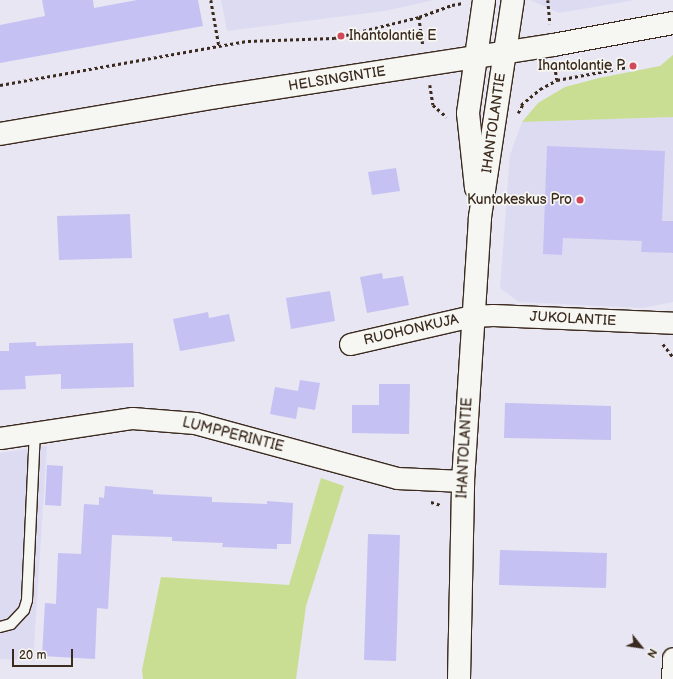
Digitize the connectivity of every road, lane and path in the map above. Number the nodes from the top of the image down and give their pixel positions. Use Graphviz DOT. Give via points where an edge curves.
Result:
graph roads {
  1 [pos="211,0"];
  2 [pos="453,0"];
  3 [pos="513,0"];
  4 [pos="476,1"];
  5 [pos="452,5"];
  6 [pos="673,23"];
  7 [pos="220,46"];
  8 [pos="504,52"];
  9 [pos="475,57"];
  10 [pos="633,66"];
  11 [pos="557,80"];
  12 [pos="0,85"];
  13 [pos="0,134"];
  14 [pos="480,217"];
  15 [pos="472,316"];
  16 [pos="673,324"];
  17 [pos="350,344"];
  18 [pos="34,433"];
  19 [pos="0,438"];
  20 [pos="463,481"];
  21 [pos="426,500"];
  22 [pos="442,505"];
  23 [pos="0,627"];
  24 [pos="673,658"];
  25 [pos="459,679"];
  26 [pos="672,679"];
  1 -- 7 [label="path"];
  2 -- 5 [label="path"];
  3 -- 8 [label="street, IHANTOLANTIE"];
  4 -- 5 [label="path"];
  4 -- 9 [label="street, IHANTOLANTIE"];
  5 -- 7 [label="path" via="420,17 334,38 248,41"];
  6 -- 8 [label="street, HELSINGINTIE"];
  7 -- 12 [label="path"];
  8 -- 9 [label="street, HELSINGINTIE"];
  8 -- 14 [label="street, IHANTOLANTIE"];
  9 -- 13 [label="street, HELSINGINTIE"];
  9 -- 14 [label="street, IHANTOLANTIE" via="468,113"];
  10 -- 11 [label="path"];
  14 -- 15 [label="street, IHANTOLANTIE"];
  15 -- 16 [label="street, JUKOLANTIE"];
  15 -- 17 [label="street, RUOHONKUJA"];
  15 -- 20 [label="street, IHANTOLANTIE"];
  18 -- 19 [label="street, LUMPPERINTIE"];
  18 -- 20 [label="street, LUMPPERINTIE" via="132,418 195,423 397,478"];
  18 -- 23 [label="lane" via="27,600 24,610 11,624"];
  20 -- 25 [label="street, IHANTOLANTIE"];
  21 -- 22 [label="path"];
  24 -- 26 [label="street"];
}
